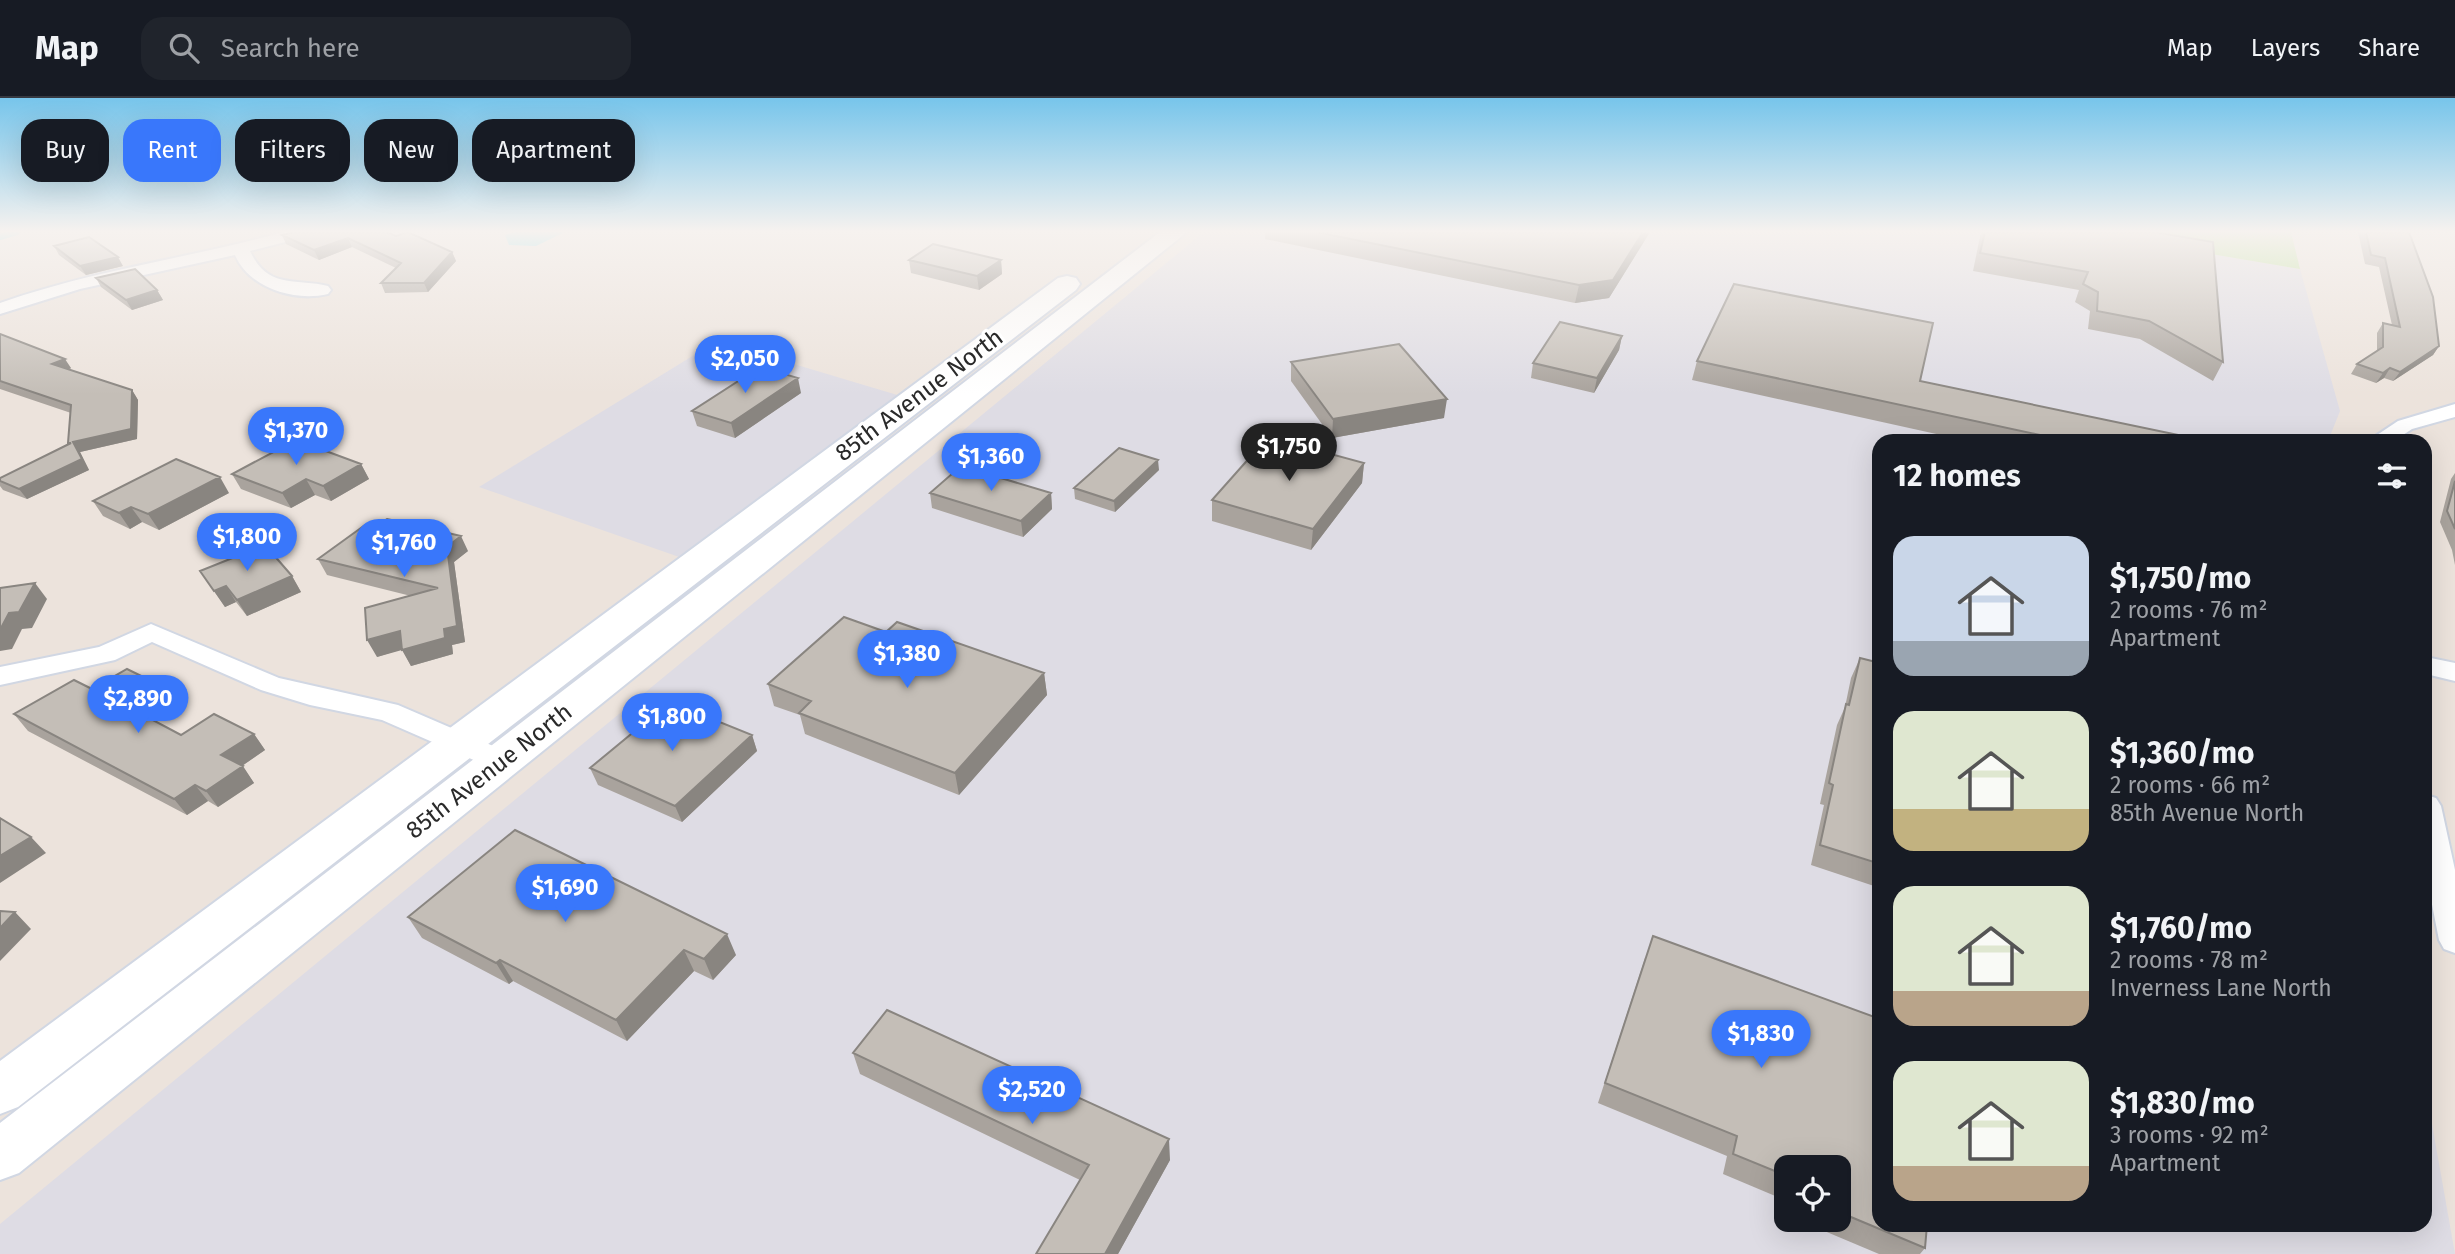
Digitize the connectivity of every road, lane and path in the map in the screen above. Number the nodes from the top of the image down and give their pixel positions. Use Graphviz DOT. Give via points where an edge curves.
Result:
graph roads {
  1 [pos="71,286"];
  2 [pos="275,286"];
  3 [pos="1065,286"];
  4 [pos="1103,286"];
  5 [pos="322,290"];
  6 [pos="0,309"];
  7 [pos="2455,410"];
  8 [pos="2390,434"];
  9 [pos="2432,667"];
  10 [pos="2455,672"];
  11 [pos="0,676"];
  12 [pos="481,751"];
  13 [pos="2432,834"];
  14 [pos="2455,940"];
  15 [pos="0,1091"];
  16 [pos="0,1155"];
  1 -- 6 [label="street"];
  2 -- 5 [label="street"];
  3 -- 12 [label="main road, 85th Avenue North"];
  4 -- 12 [label="main road, 85th Avenue North"];
  7 -- 8 [label="street"];
  9 -- 10 [label="street"];
  11 -- 12 [label="street" via="106,654 151,632 285,689 388,712"];
  12 -- 15 [label="main road, 85th Avenue North"];
  12 -- 16 [label="main road, 85th Avenue North"];
  13 -- 14 [label="street"];
}
